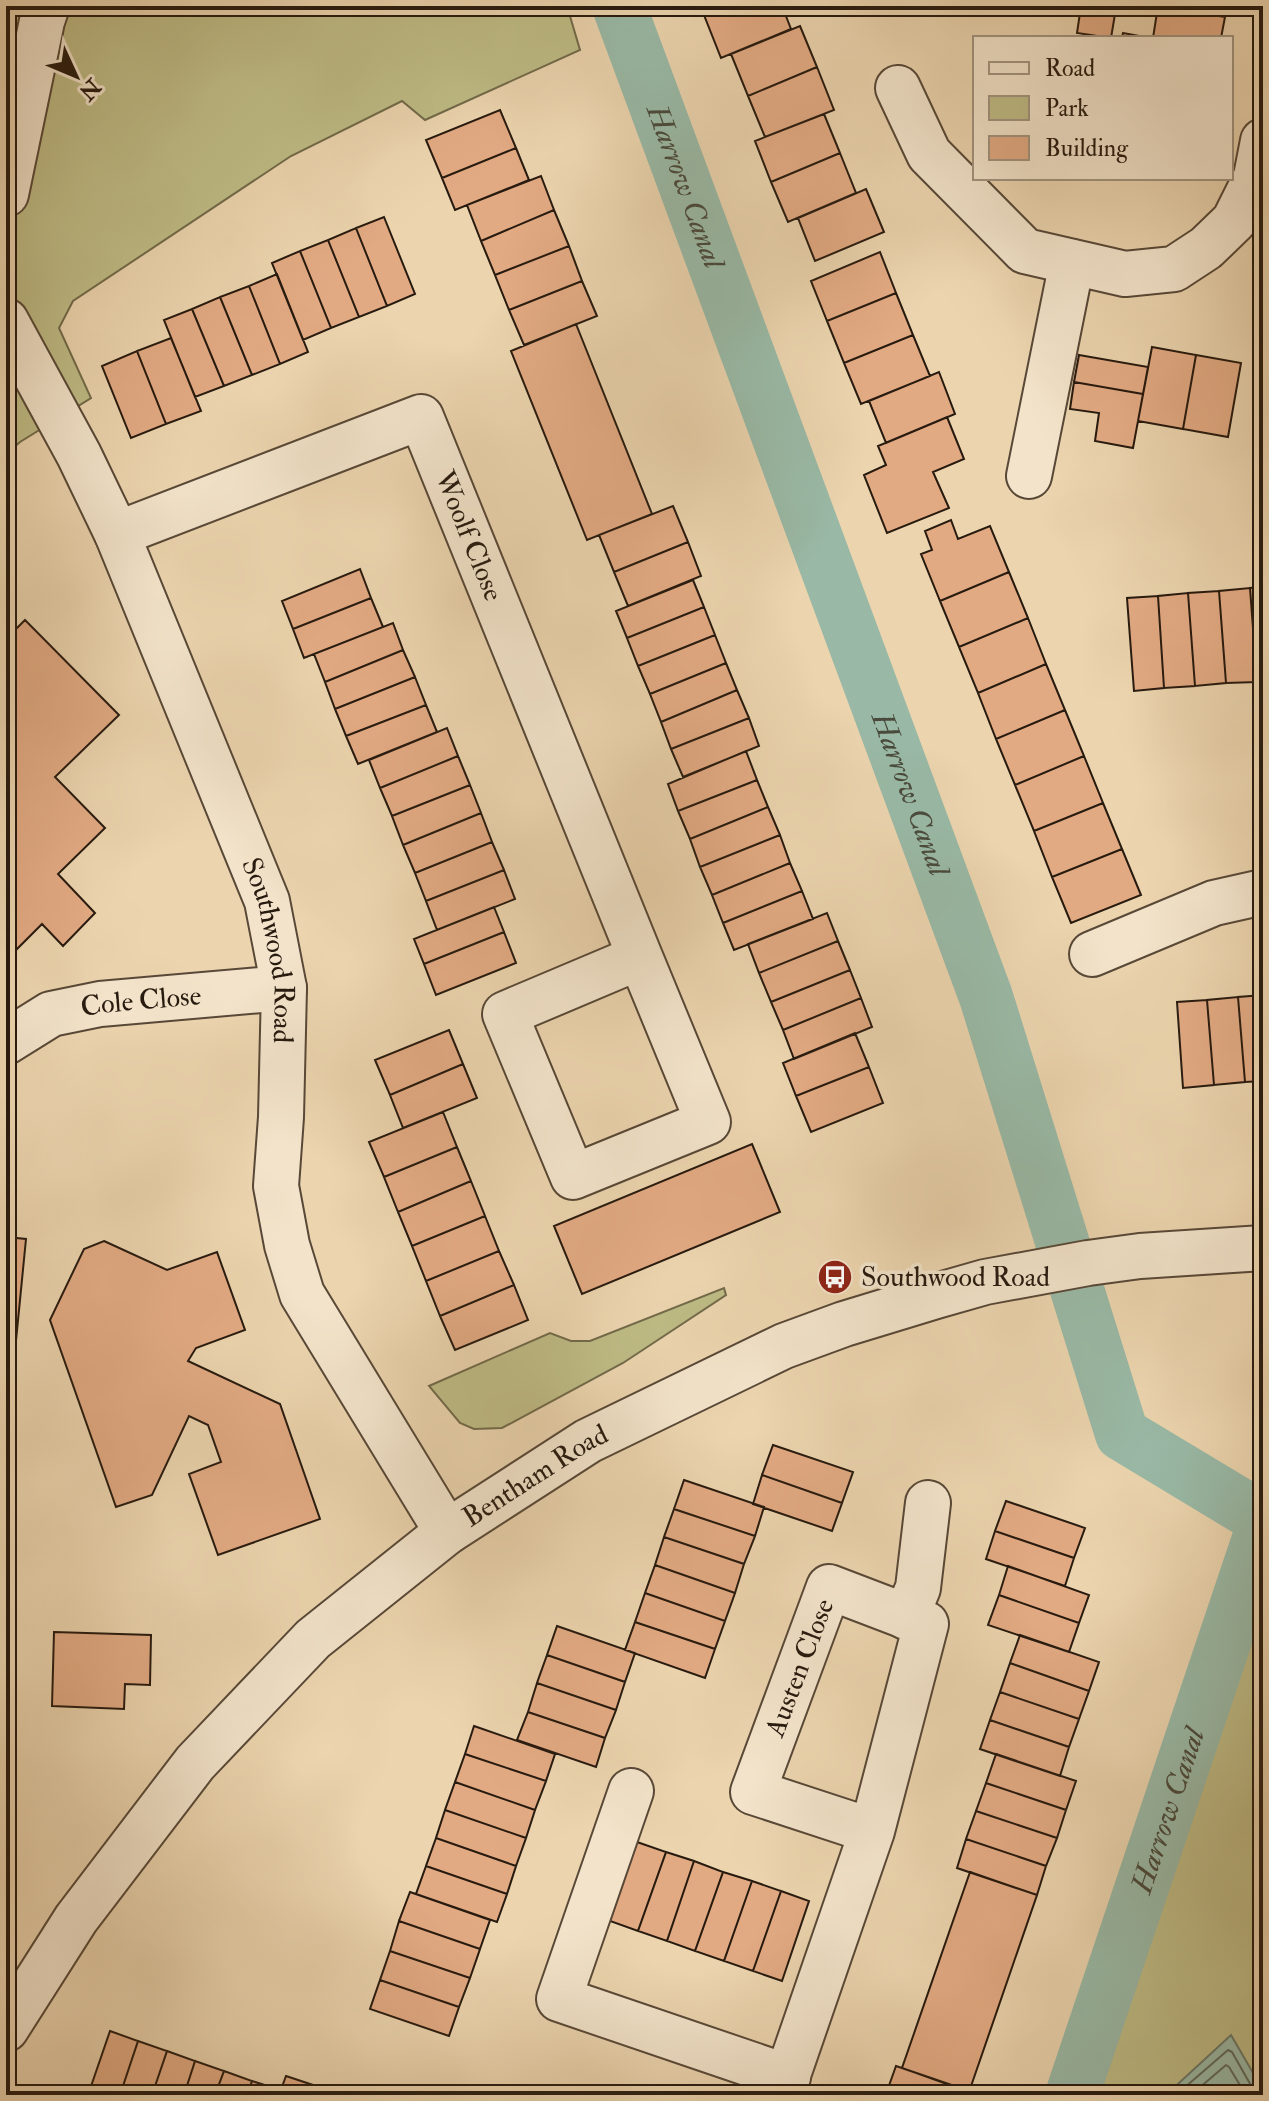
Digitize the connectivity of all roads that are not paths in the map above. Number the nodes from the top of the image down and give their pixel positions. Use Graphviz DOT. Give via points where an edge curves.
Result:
graph roads {
  1 [pos="47,6"];
  2 [pos="898,88"];
  3 [pos="1263,141"];
  4 [pos="6,194"];
  5 [pos="1072,262"];
  6 [pos="6,321"];
  7 [pos="1029,476"];
  8 [pos="117,534"];
  9 [pos="1263,892"];
  10 [pos="1092,954"];
  11 [pos="640,957"];
  12 [pos="284,988"];
  13 [pos="6,1042"];
  14 [pos="1263,1248"];
  15 [pos="928,1503"];
  16 [pos="447,1532"];
  17 [pos="906,1617"];
  18 [pos="631,1791"];
  19 [pos="872,1831"];
  20 [pos="6,2029"];
  21 [pos="784,2086"];
  1 -- 4 [label="street"];
  2 -- 5 [label="street" via="929,154 1025,251"];
  3 -- 5 [label="street" via="1256,177 1234,221 1174,269 1125,274"];
  5 -- 7 [label="street"];
  6 -- 8 [label="street, Southwood Road"];
  8 -- 11 [label="street, Woolf Close" via="421,417"];
  8 -- 12 [label="street, Southwood Road" via="267,901"];
  9 -- 10 [label="street" via="1214,903"];
  11 -- 11 [label="street, Woolf Close" via="708,1122 573,1177 505,1014"];
  12 -- 13 [label="street, Cole Close" via="63,1011"];
  12 -- 16 [label="street, Southwood Road" via="276,1186 287,1245 302,1294"];
  14 -- 16 [label="street, Bentham Road" via="1088,1263 985,1282 869,1316 784,1346 588,1441"];
  15 -- 17 [label="street" via="918,1588"];
  16 -- 20 [label="street, Bentham Road" via="313,1639 195,1763 76,1919"];
  17 -- 19 [label="street" via="926,1624"];
  17 -- 19 [label="street, Austen Close" via="829,1587 753,1792"];
  18 -- 21 [label="street" via="559,1999"];
  19 -- 21 [label="street"];
}
